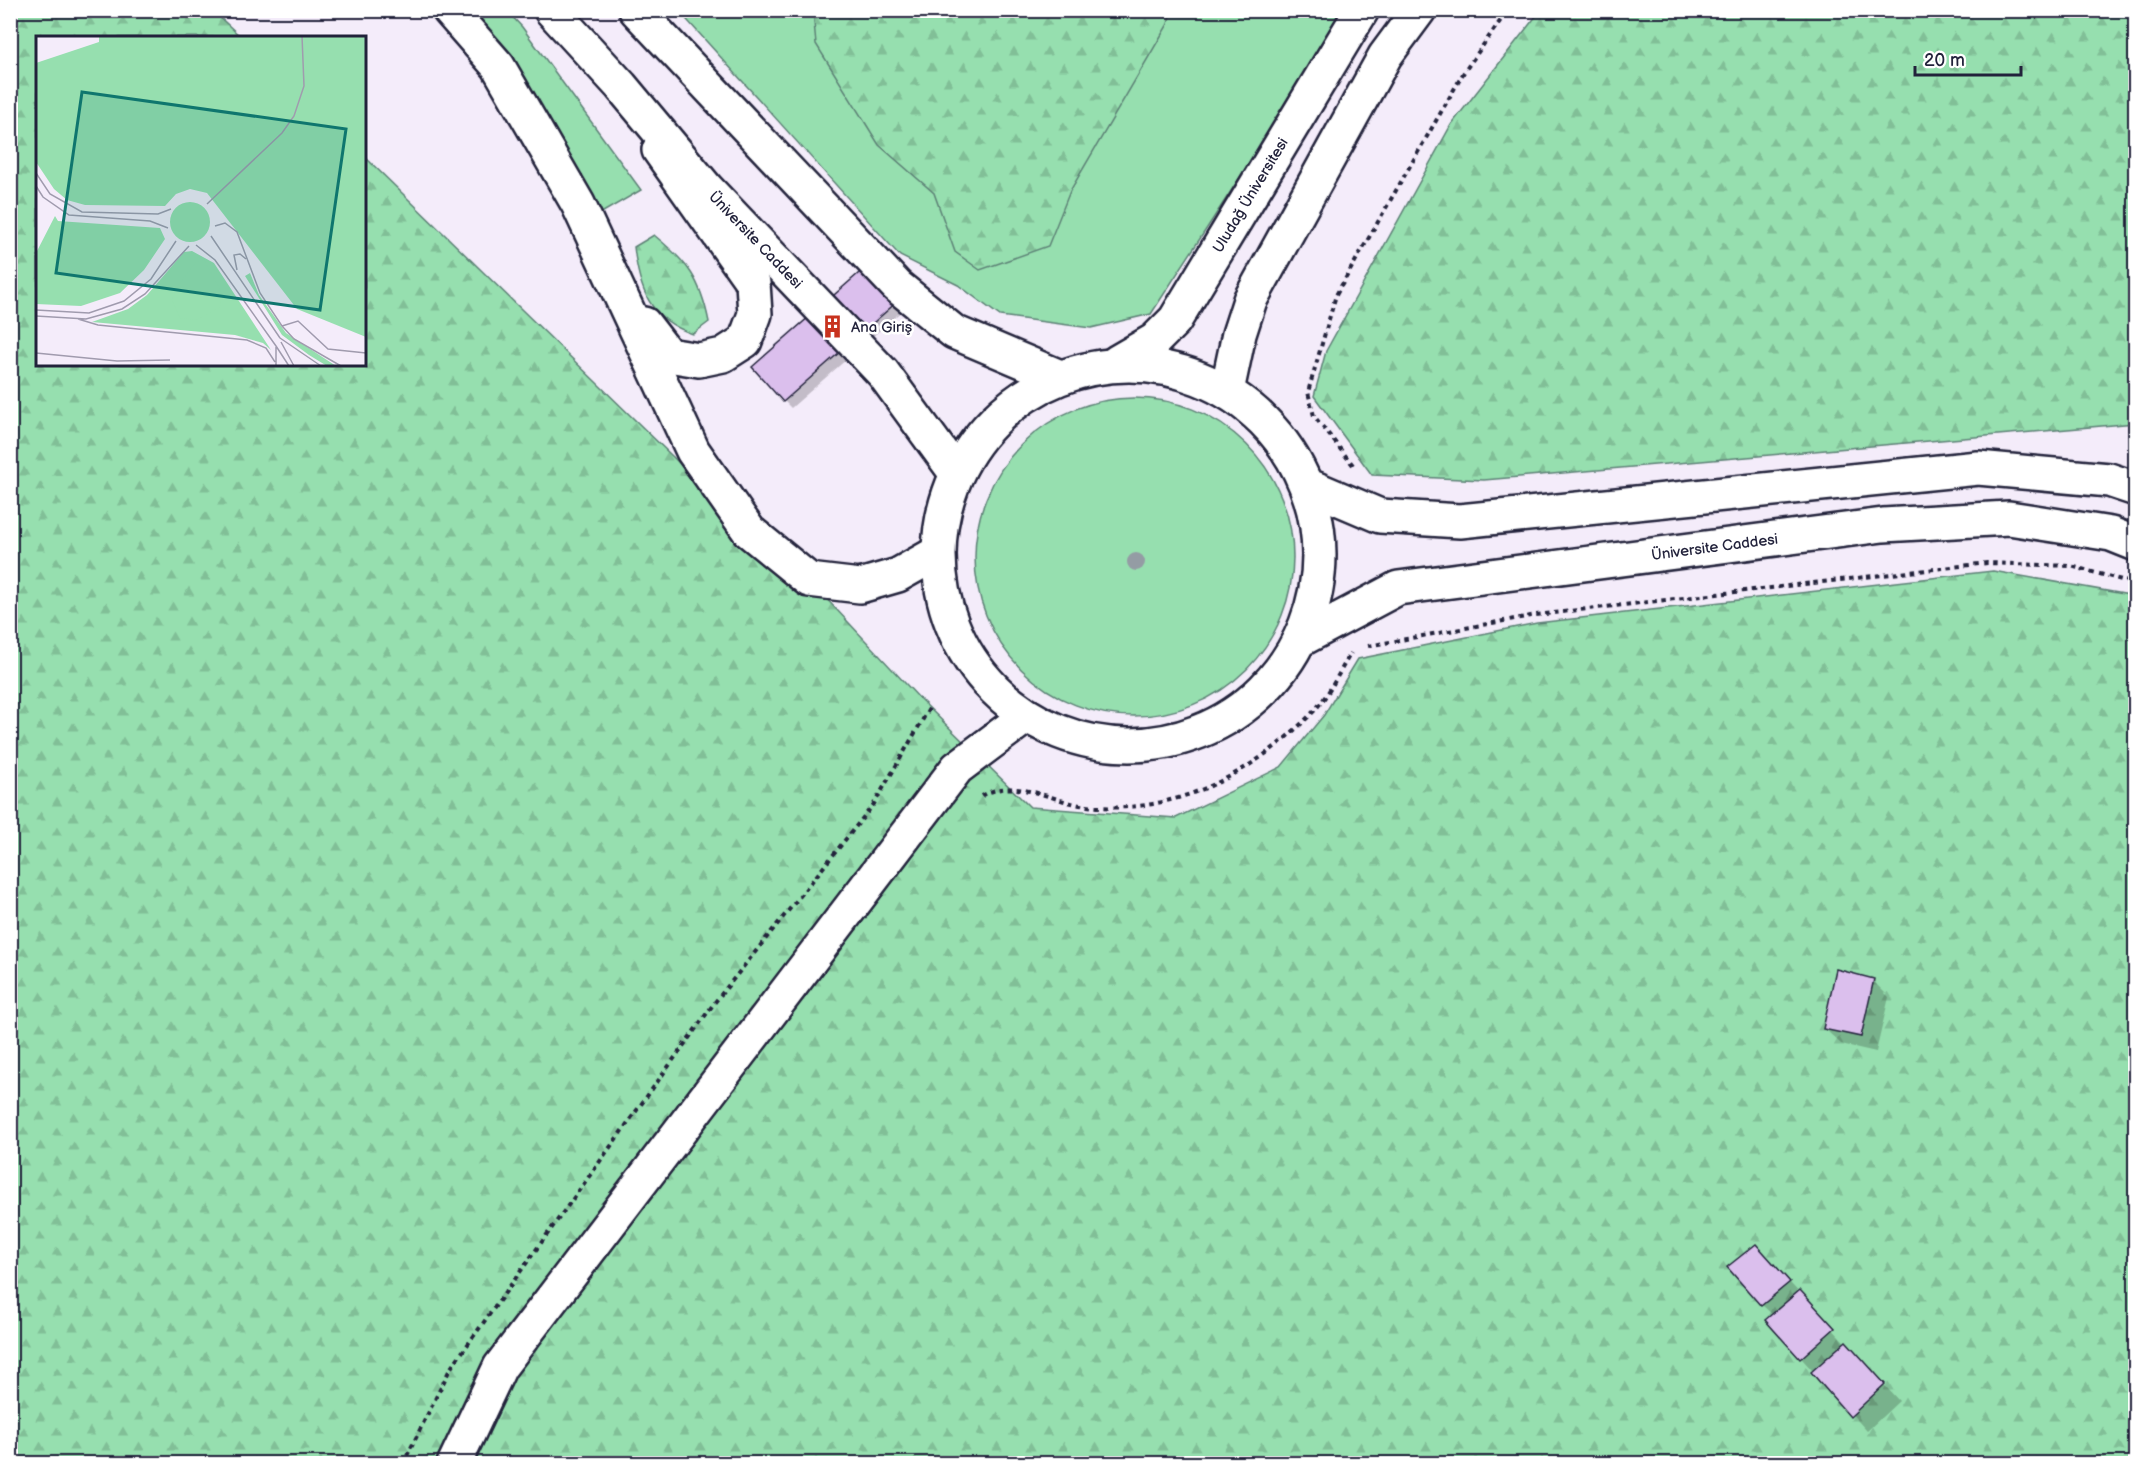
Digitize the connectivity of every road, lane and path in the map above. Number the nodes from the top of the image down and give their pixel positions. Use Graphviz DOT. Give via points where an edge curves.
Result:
graph roads {
  1 [pos="449,10"];
  2 [pos="550,10"];
  3 [pos="636,10"];
  4 [pos="1362,10"];
  5 [pos="1419,10"];
  6 [pos="1508,10"];
  7 [pos="621,86"];
  8 [pos="619,291"];
  9 [pos="1118,362"];
  10 [pos="1060,377"];
  11 [pos="1227,391"];
  12 [pos="1357,471"];
  13 [pos="956,473"];
  14 [pos="1307,485"];
  15 [pos="2136,489"];
  16 [pos="2136,544"];
  17 [pos="937,554"];
  18 [pos="2136,584"];
  19 [pos="1302,639"];
  20 [pos="1366,646"];
  21 [pos="1354,648"];
  22 [pos="930,707"];
  23 [pos="1025,717"];
  24 [pos="980,798"];
  25 [pos="403,1464"];
  26 [pos="454,1464"];
  1 -- 8 [label="street" via="498,66 578,204"];
  2 -- 7 [label="street, Üniversite Caddesi"];
  3 -- 10 [label="street" via="897,285 954,332"];
  4 -- 9 [label="street, Uludağ Üniversitesi" via="1175,320 1155,340"];
  5 -- 11 [label="street" via="1385,56 1250,300"];
  6 -- 12 [label="path" via="1464,72 1336,295 1308,392 1314,416"];
  7 -- 8 [label="street" via="668,164 753,283 755,314 745,341 723,355 689,359 668,355"];
  7 -- 13 [label="street, Üniversite Caddesi" via="707,189 883,373"];
  8 -- 17 [label="street" via="693,451 749,531 809,580 860,586 898,575"];
  9 -- 10 [label="street"];
  9 -- 11 [label="street" via="1168,368"];
  10 -- 13 [label="street" via="1018,400 982,432"];
  11 -- 14 [label="street" via="1275,431"];
  13 -- 17 [label="street" via="942,512"];
  14 -- 15 [label="street" via="1380,516 1460,521 1978,468 2109,480"];
  14 -- 19 [label="street" via="1320,536 1318,589"];
  16 -- 19 [label="street, Üniversite Caddesi" via="2111,534 2009,518 1883,525 1398,588"];
  17 -- 23 [label="street" via="947,617 977,674"];
  18 -- 20 [label="path" via="2071,566 1987,563 1536,615"];
  19 -- 23 [label="street" via="1264,692 1211,729 1149,746 1084,742"];
  21 -- 24 [label="path" via="1315,709 1262,759 1212,787 1178,799 1124,807 1086,806 1018,789 994,788"];
  22 -- 25 [label="path" via="874,804 715,1002 450,1369"];
  23 -- 26 [label="street" via="957,768 500,1367"];
}
